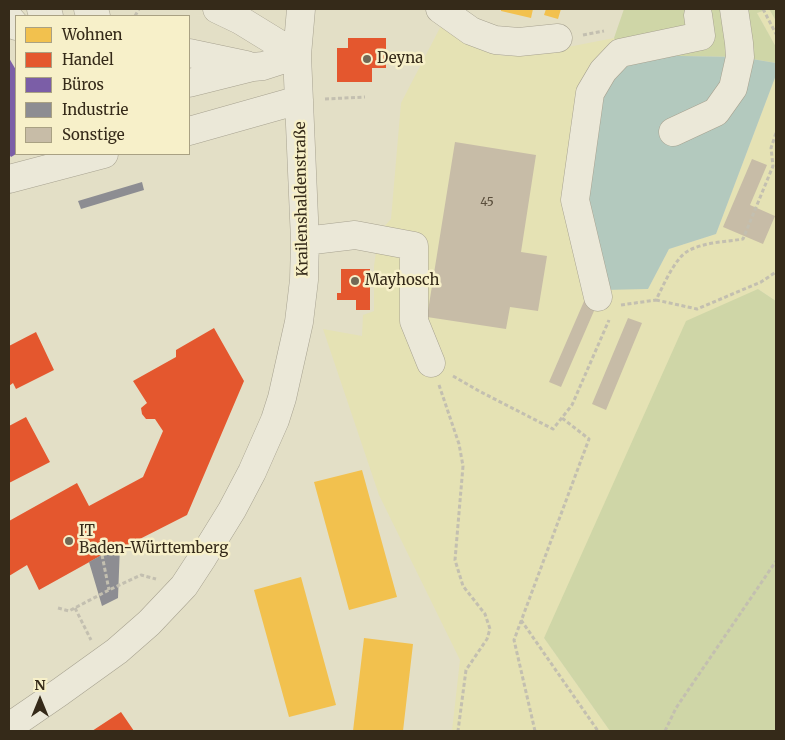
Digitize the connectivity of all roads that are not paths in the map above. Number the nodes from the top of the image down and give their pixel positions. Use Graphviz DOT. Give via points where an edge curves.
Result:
graph roads {
  1 [pos="301,9"];
  2 [pos="440,9"];
  3 [pos="734,9"];
  4 [pos="231,12"];
  5 [pos="698,15"];
  6 [pos="558,38"];
  7 [pos="190,53"];
  8 [pos="297,55"];
  9 [pos="253,67"];
  10 [pos="190,82"];
  11 [pos="299,100"];
  12 [pos="190,130"];
  13 [pos="673,132"];
  14 [pos="100,155"];
  15 [pos="9,179"];
  16 [pos="305,241"];
  17 [pos="608,306"];
  18 [pos="431,363"];
  19 [pos="9,727"];
  1 -- 8 [label="street, Krailenshaldenstraße"];
  2 -- 6 [label="street" via="471,31 495,40 519,42"];
  3 -- 13 [label="street" via="740,57 733,88 716,112"];
  4 -- 8 [label="street"];
  5 -- 17 [label="street" via="701,36 620,53 603,71 590,93 596,120 575,200"];
  7 -- 9 [label="street"];
  8 -- 9 [label="street"];
  8 -- 11 [label="street, Krailenshaldenstraße"];
  9 -- 10 [label="street"];
  11 -- 12 [label="street"];
  11 -- 16 [label="street, Krailenshaldenstraße"];
  14 -- 15 [label="street"];
  16 -- 18 [label="street" via="355,235 414,246 414,322"];
  16 -- 19 [label="street, Krailenshaldenstraße" via="299,322 278,413 232,510 184,586 149,623 100,663"];
}
